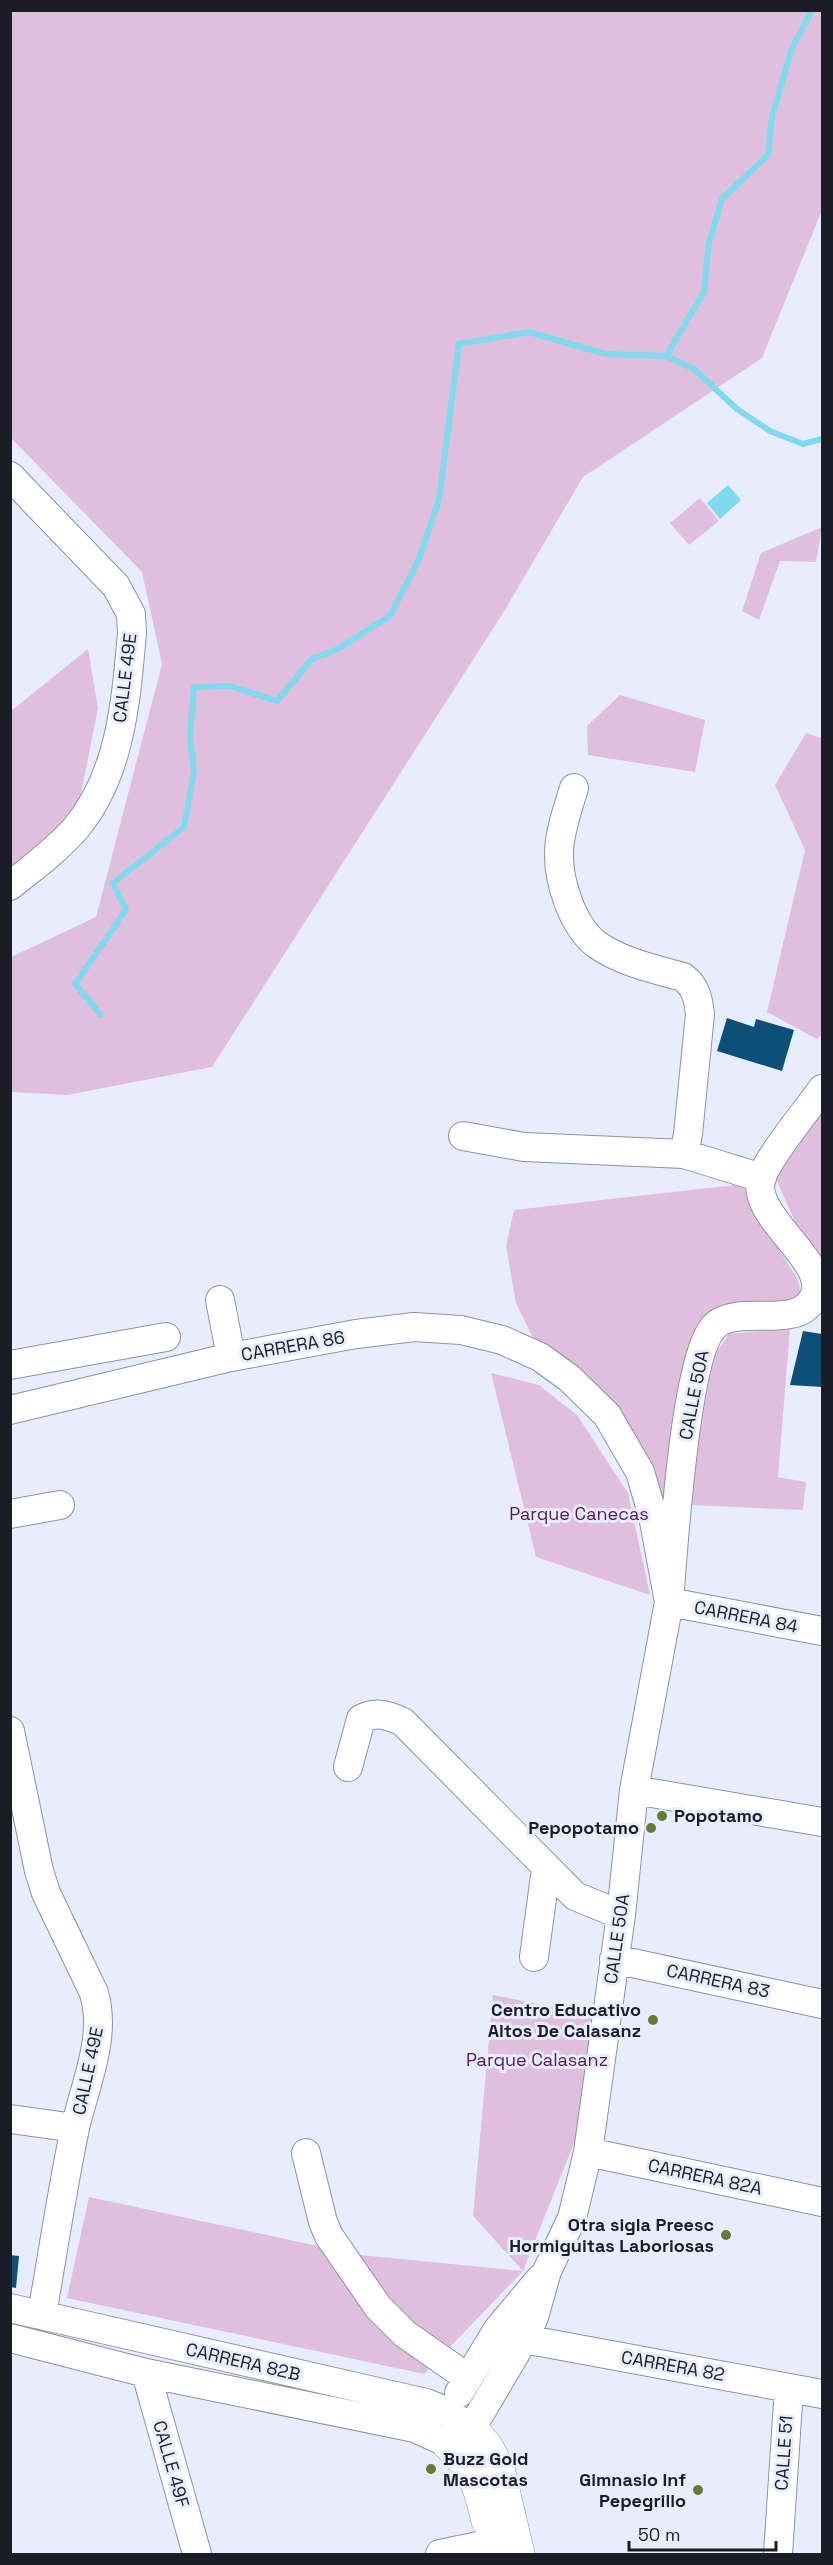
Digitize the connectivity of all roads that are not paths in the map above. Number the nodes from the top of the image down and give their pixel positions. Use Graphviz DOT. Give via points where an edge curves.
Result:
graph roads {
  1 [pos="10,476"];
  2 [pos="574,788"];
  3 [pos="10,886"];
  4 [pos="822,1089"];
  5 [pos="463,1136"];
  6 [pos="684,1154"];
  7 [pos="762,1179"];
  8 [pos="220,1300"];
  9 [pos="810,1316"];
  10 [pos="166,1337"];
  11 [pos="98,1349"];
  12 [pos="231,1357"];
  13 [pos="16,1364"];
  14 [pos="569,1378"];
  15 [pos="106,1387"];
  16 [pos="20,1407"];
  17 [pos="60,1505"];
  18 [pos="10,1515"];
  19 [pos="669,1602"];
  20 [pos="822,1631"];
  21 [pos="10,1731"];
  22 [pos="348,1767"];
  23 [pos="634,1790"];
  24 [pos="822,1822"];
  25 [pos="21,1845"];
  26 [pos="546,1869"];
  27 [pos="621,1915"];
  28 [pos="534,1957"];
  29 [pos="614,1959"];
  30 [pos="822,2004"];
  31 [pos="10,2119"];
  32 [pos="75,2128"];
  33 [pos="588,2152"];
  34 [pos="306,2153"];
  35 [pos="822,2202"];
  36 [pos="547,2271"];
  37 [pos="10,2308"];
  38 [pos="42,2314"];
  39 [pos="524,2339"];
  40 [pos="17,2345"];
  41 [pos="146,2373"];
  42 [pos="468,2378"];
  43 [pos="789,2388"];
  44 [pos="822,2394"];
  45 [pos="468,2433"];
  46 [pos="502,2551"];
  47 [pos="197,2554"];
  48 [pos="440,2554"];
  49 [pos="778,2554"];
  1 -- 3 [label="street, CALLE 49E" via="116,586 131,614 132,633 116,752 99,794 74,830"];
  2 -- 6 [label="street" via="559,852 565,890 585,933 613,954 683,977 697,995 700,1014"];
  4 -- 7 [label="street"];
  5 -- 6 [label="street" via="524,1147"];
  6 -- 7 [label="street"];
  7 -- 9 [label="street, CALLE 50A" via="767,1207 815,1278"];
  8 -- 12 [label="street"];
  9 -- 19 [label="street, CALLE 50A" via="735,1317 717,1324 705,1338 685,1422"];
  10 -- 11 [label="street"];
  11 -- 13 [label="street"];
  11 -- 15 [label="street"];
  12 -- 14 [label="street, CARRERA 86" via="414,1327 461,1330 502,1340 540,1357"];
  12 -- 15 [label="street, CARRERA 86"];
  13 -- 16 [label="street"];
  14 -- 19 [label="street, CALLE 50A" via="607,1415 640,1472 653,1516"];
  15 -- 16 [label="street, CARRERA 86"];
  17 -- 18 [label="street"];
  19 -- 20 [label="street, CARRERA 84"];
  19 -- 23 [label="street, CALLE 50A"];
  21 -- 25 [label="street, CALLE 49E"];
  22 -- 26 [label="street" via="361,1719 370,1714 387,1714 404,1722"];
  23 -- 24 [label="street"];
  23 -- 27 [label="street, CALLE 50A"];
  25 -- 32 [label="street, CALLE 49E" via="98,2008 97,2039"];
  26 -- 27 [label="street" via="575,1896"];
  26 -- 28 [label="street"];
  27 -- 29 [label="street, CALLE 50A"];
  29 -- 30 [label="street, CARRERA 83"];
  29 -- 33 [label="street, CALLE 50A"];
  31 -- 32 [label="street"];
  32 -- 38 [label="street, CALLE 49E"];
  33 -- 35 [label="street, CARRERA 82A"];
  33 -- 36 [label="street, CALLE 50A" via="572,2218"];
  34 -- 42 [label="street" via="322,2222 378,2307 405,2334"];
  36 -- 39 [label="street, CALLE 50A"];
  36 -- 42 [label="street, CALLE 50A" via="498,2329"];
  37 -- 38 [label="street, CARRERA 82B"];
  38 -- 45 [label="street, CARRERA 82B" via="409,2399"];
  39 -- 43 [label="street, CARRERA 82"];
  39 -- 45 [label="street, CALLE 50A"];
  40 -- 41 [label="street, CARRERA 82B"];
  41 -- 45 [label="street, CARRERA 82B" via="415,2428"];
  41 -- 47 [label="street, CALLE 49F"];
  42 -- 45 [label="street, CALLE 50A"];
  43 -- 44 [label="street, CARRERA 82"];
  43 -- 49 [label="street, CALLE 51"];
  45 -- 46 [label="main road" via="477,2479"];
  46 -- 48 [label="street"];
}
